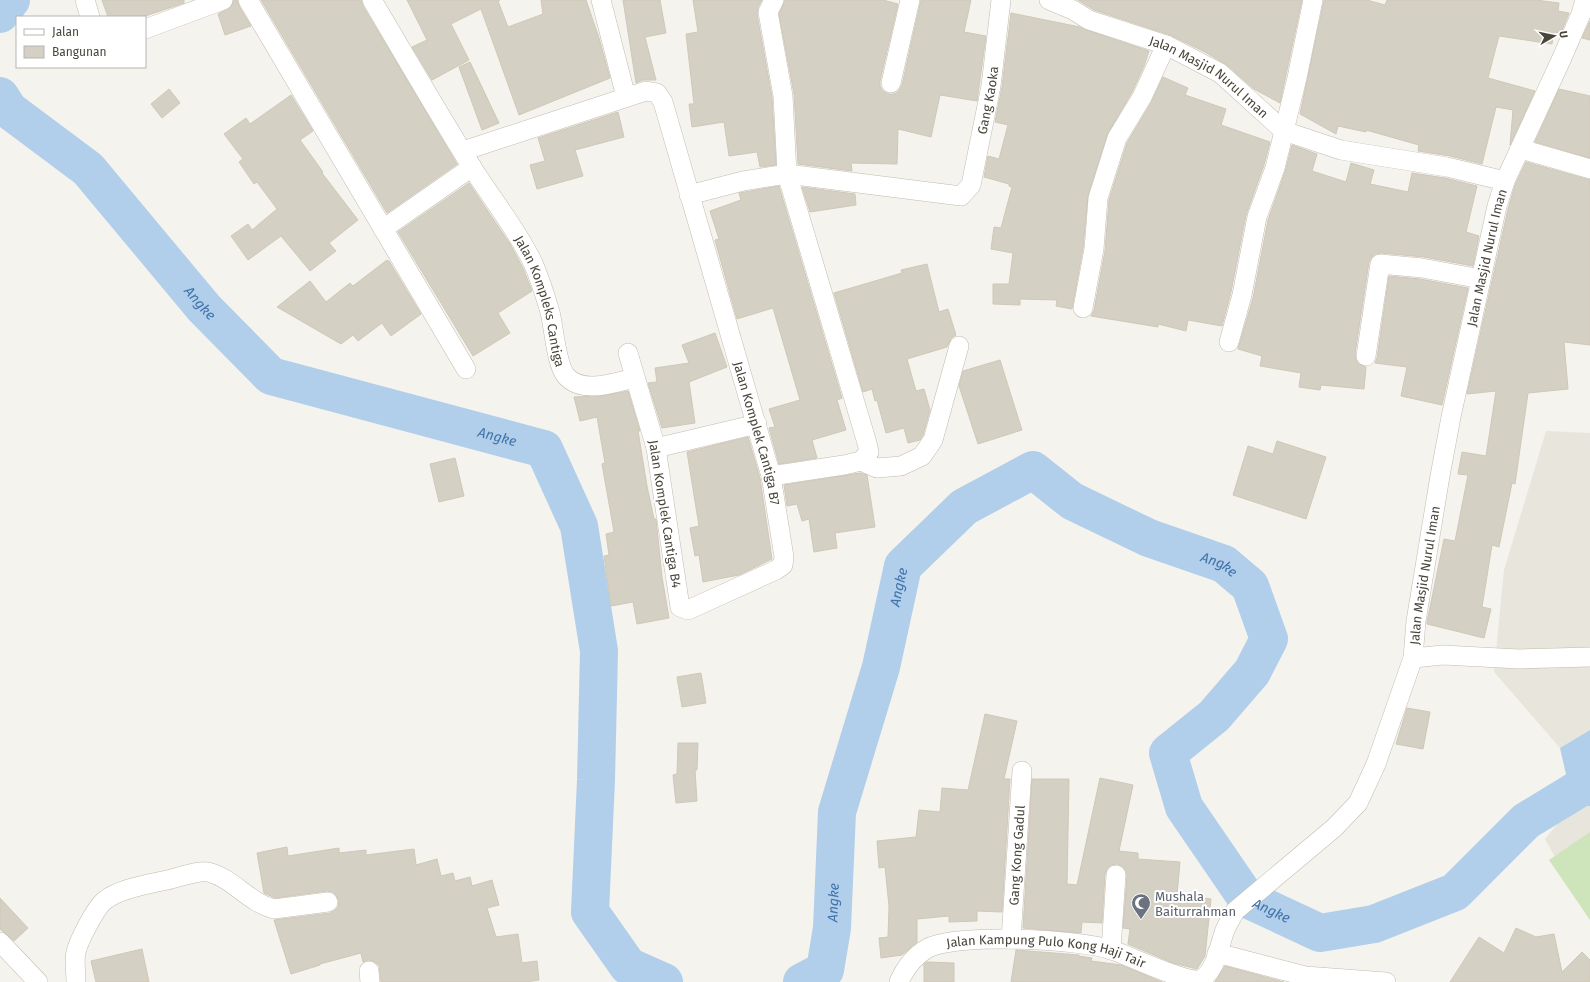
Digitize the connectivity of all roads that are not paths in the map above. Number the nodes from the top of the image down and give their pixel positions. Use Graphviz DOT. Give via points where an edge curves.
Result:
graph roads {
  1 [pos="85,0"];
  2 [pos="223,0"];
  3 [pos="248,0"];
  4 [pos="372,0"];
  5 [pos="601,0"];
  6 [pos="774,0"];
  7 [pos="910,0"];
  8 [pos="1001,0"];
  9 [pos="1048,0"];
  10 [pos="1313,0"];
  11 [pos="1585,0"];
  12 [pos="1074,5"];
  13 [pos="90,16"];
  14 [pos="146,30"];
  15 [pos="1166,45"];
  16 [pos="891,83"];
  17 [pos="626,97"];
  18 [pos="1284,131"];
  19 [pos="1521,149"];
  20 [pos="463,151"];
  21 [pos="472,168"];
  22 [pos="1590,169"];
  23 [pos="787,174"];
  24 [pos="1505,181"];
  25 [pos="689,195"];
  26 [pos="383,229"];
  27 [pos="1481,279"];
  28 [pos="1083,308"];
  29 [pos="1229,342"];
  30 [pos="959,346"];
  31 [pos="628,353"];
  32 [pos="1366,356"];
  33 [pos="466,368"];
  34 [pos="635,378"];
  35 [pos="757,424"];
  36 [pos="656,448"];
  37 [pos="861,461"];
  38 [pos="771,476"];
  39 [pos="680,607"];
  40 [pos="1590,657"];
  41 [pos="1413,658"];
  42 [pos="1022,771"];
  43 [pos="1116,875"];
  44 [pos="328,902"];
  45 [pos="1235,911"];
  46 [pos="1010,939"];
  47 [pos="0,942"];
  48 [pos="1111,950"];
  49 [pos="1218,953"];
  50 [pos="38,982"];
  51 [pos="76,982"];
  52 [pos="899,982"];
  53 [pos="1189,982"];
  54 [pos="1386,982"];
  1 -- 13 [label="street"];
  2 -- 14 [label="street"];
  3 -- 26 [label="street"];
  4 -- 20 [label="street"];
  5 -- 17 [label="street"];
  6 -- 23 [label="street" via="768,12 783,96"];
  7 -- 16 [label="street"];
  8 -- 23 [label="street, Gang Kaoka" via="991,86 971,185 961,196"];
  9 -- 12 [label="street, Jalan Masjid Nurul Iman"];
  10 -- 18 [label="street"];
  11 -- 19 [label="street, Jalan Masjid Nurul Iman"];
  12 -- 15 [label="street, Jalan Masjid Nurul Iman" via="1089,20"];
  15 -- 18 [label="street, Jalan Masjid Nurul Iman" via="1220,73"];
  15 -- 28 [label="street" via="1142,97 1118,138 1098,198 1094,249"];
  17 -- 20 [label="street, Jalan Komplek Cantiga B7"];
  17 -- 25 [label="street, Jalan Komplek Cantiga B7" via="646,91 657,93 663,102"];
  18 -- 24 [label="street, Jalan Masjid Nurul Iman" via="1341,150 1447,167"];
  18 -- 29 [label="street" via="1275,168 1257,217 1242,295"];
  19 -- 22 [label="street"];
  19 -- 24 [label="street, Jalan Masjid Nurul Iman"];
  20 -- 21 [label="street, Jalan Kompleks Cantiga"];
  21 -- 26 [label="street"];
  21 -- 34 [label="street, Jalan Kompleks Cantiga" via="517,235 532,263 550,312 560,361 566,375 574,383 584,386 598,386"];
  23 -- 25 [label="street"];
  23 -- 37 [label="street" via="867,443 868,452"];
  24 -- 27 [label="street, Jalan Masjid Nurul Iman"];
  25 -- 35 [label="street, Jalan Komplek Cantiga B7"];
  26 -- 33 [label="street"];
  27 -- 32 [label="street" via="1422,268 1380,264"];
  27 -- 41 [label="street, Jalan Masjid Nurul Iman" via="1440,476 1416,621"];
  30 -- 37 [label="street" via="933,440 922,456 901,466 877,468"];
  31 -- 34 [label="street, Jalan Komplek Cantiga B4"];
  34 -- 36 [label="street, Jalan Komplek Cantiga B4"];
  35 -- 36 [label="street"];
  35 -- 38 [label="street, Jalan Komplek Cantiga B7"];
  36 -- 39 [label="street, Jalan Komplek Cantiga B4"];
  37 -- 38 [label="street" via="844,466"];
  38 -- 39 [label="street, Jalan Komplek Cantiga B7" via="783,565 688,610"];
  40 -- 41 [label="street"];
  41 -- 45 [label="street, Jalan Masjid Nurul Iman" via="1376,764 1358,803 1334,828"];
  42 -- 46 [label="street, Gang Kong Gadul"];
  43 -- 48 [label="street"];
  44 -- 51 [label="street" via="267,908 220,876 206,872 150,883 104,901 94,913 76,952"];
  45 -- 49 [label="street, Jalan Kampung Pulo Kong Haji Tair"];
  46 -- 48 [label="street, Jalan Kampung Pulo Kong Haji Tair" via="1083,944"];
  46 -- 52 [label="street, Jalan Kampung Pulo Kong Haji Tair" via="948,943 929,948 904,970"];
  47 -- 50 [label="street"];
  48 -- 53 [label="street, Jalan Kampung Pulo Kong Haji Tair"];
  49 -- 53 [label="street, Jalan Kampung Pulo Kong Haji Tair" via="1206,976"];
  49 -- 54 [label="street" via="1306,976"];
}
